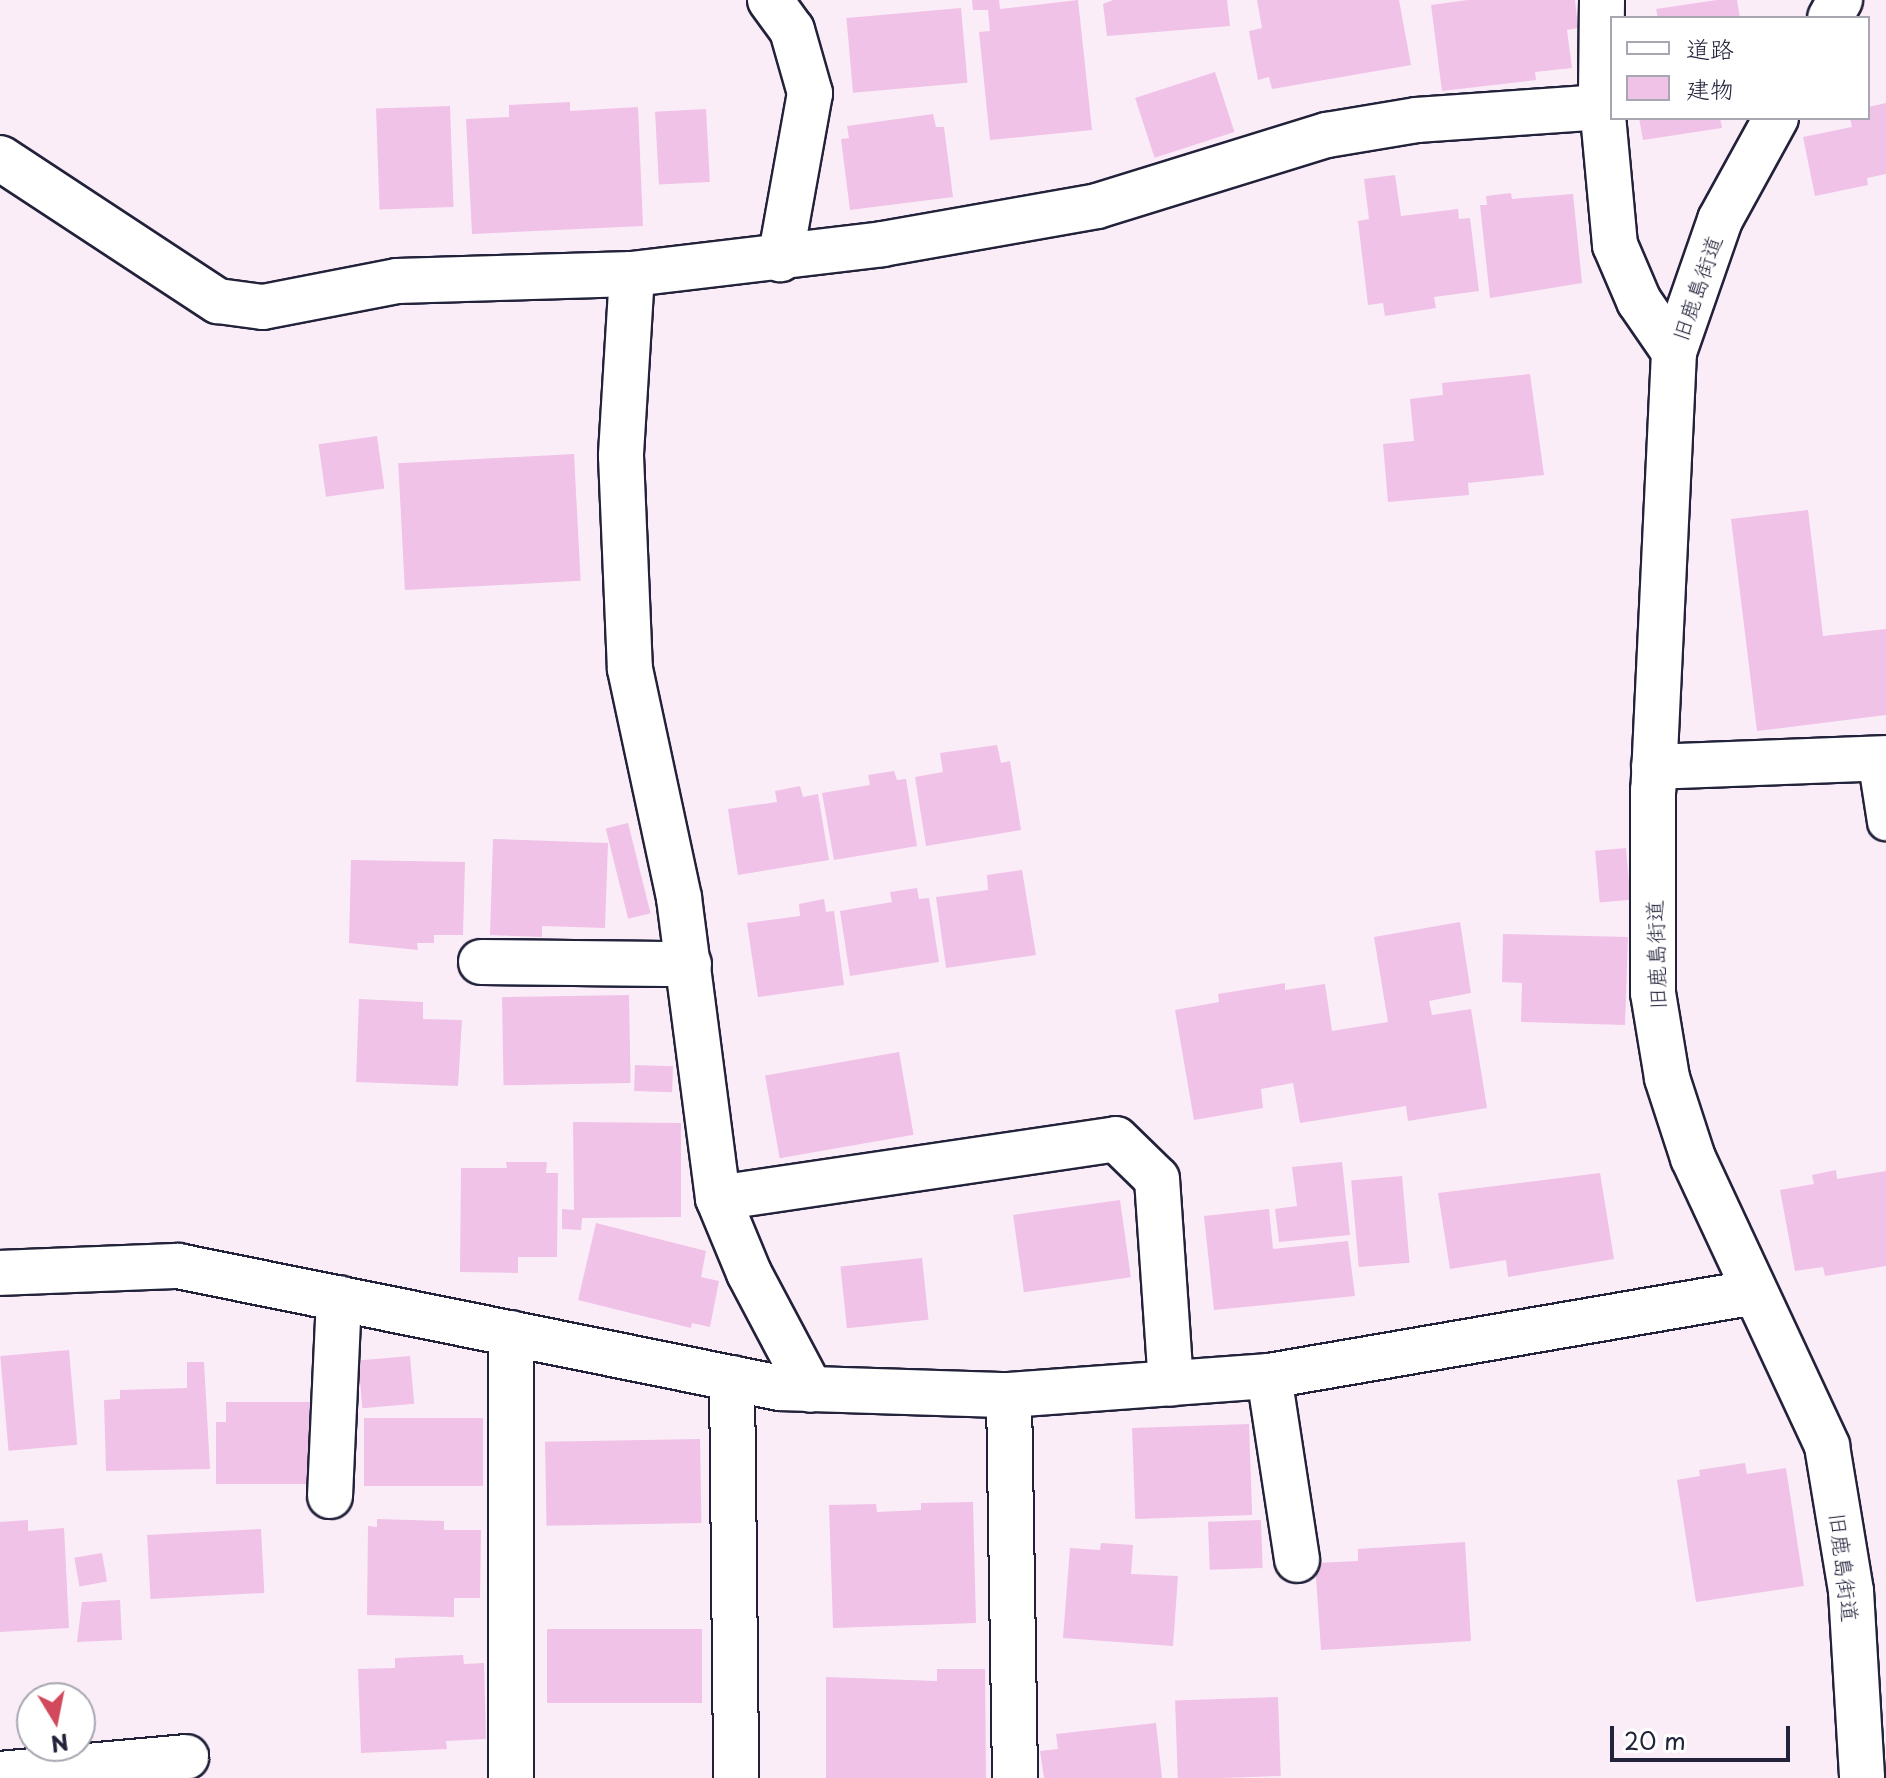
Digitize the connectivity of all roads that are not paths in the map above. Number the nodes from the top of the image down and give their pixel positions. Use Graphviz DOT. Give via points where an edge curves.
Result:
graph roads {
  1 [pos="770,0"];
  2 [pos="1602,0"];
  3 [pos="1602,107"];
  4 [pos="1775,120"];
  5 [pos="0,158"];
  6 [pos="780,259"];
  7 [pos="632,274"];
  8 [pos="1674,352"];
  9 [pos="1881,758"];
  10 [pos="1654,767"];
  11 [pos="1886,822"];
  12 [pos="481,962"];
  13 [pos="689,964"];
  14 [pos="718,1198"];
  15 [pos="0,1273"];
  16 [pos="1753,1292"];
  17 [pos="339,1298"];
  18 [pos="511,1333"];
  19 [pos="1269,1376"];
  20 [pos="732,1378"];
  21 [pos="1171,1384"];
  22 [pos="811,1390"];
  23 [pos="1009,1395"];
  24 [pos="330,1496"];
  25 [pos="1297,1560"];
  26 [pos="186,1757"];
  27 [pos="0,1774"];
  28 [pos="511,1778"];
  29 [pos="736,1778"];
  30 [pos="1015,1778"];
  31 [pos="1862,1778"];
  1 -- 6 [label="street" via="792,30 810,93"];
  2 -- 3 [label="street"];
  3 -- 6 [label="street" via="1417,120 1327,135 1097,206"];
  3 -- 8 [label="street" via="1615,245 1639,301"];
  4 -- 8 [label="street, 旧鹿島街道" via="1720,220"];
  5 -- 7 [label="street" via="218,301 263,307 397,281"];
  6 -- 7 [label="street"];
  7 -- 13 [label="street" via="621,456 630,669 663,807"];
  8 -- 10 [label="street, 旧鹿島街道"];
  9 -- 10 [label="street"];
  9 -- 11 [label="lane"];
  10 -- 16 [label="street, 旧鹿島街道" via="1653,993 1667,1078 1693,1158"];
  12 -- 13 [label="street"];
  13 -- 14 [label="street"];
  14 -- 21 [label="street" via="1116,1139 1157,1179"];
  14 -- 22 [label="street" via="749,1273"];
  15 -- 17 [label="street" via="178,1266"];
  16 -- 19 [label="street"];
  16 -- 31 [label="street, 旧鹿島街道" via="1827,1446 1851,1591"];
  17 -- 18 [label="street"];
  17 -- 24 [label="street"];
  18 -- 20 [label="street"];
  18 -- 28 [label="street"];
  19 -- 21 [label="street"];
  19 -- 25 [label="street"];
  20 -- 22 [label="street"];
  20 -- 29 [label="street"];
  21 -- 23 [label="street"];
  22 -- 23 [label="street"];
  23 -- 30 [label="street"];
  26 -- 27 [label="street"];
}
